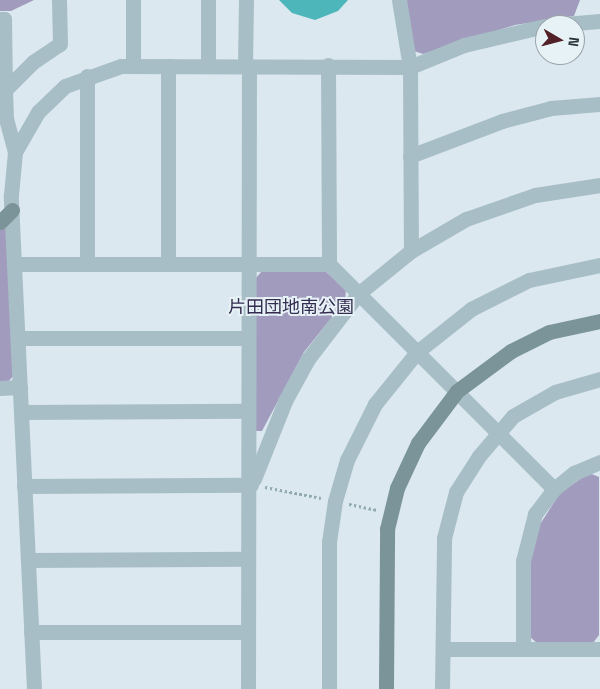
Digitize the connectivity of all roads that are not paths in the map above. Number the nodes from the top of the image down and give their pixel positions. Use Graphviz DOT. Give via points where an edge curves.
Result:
graph roads {
  1 [pos="59,0"];
  2 [pos="132,0"];
  3 [pos="208,0"];
  4 [pos="246,0"];
  5 [pos="399,0"];
  6 [pos="0,19"];
  7 [pos="600,21"];
  8 [pos="585,22"];
  9 [pos="535,28"];
  10 [pos="208,65"];
  11 [pos="247,65"];
  12 [pos="328,65"];
  13 [pos="133,66"];
  14 [pos="168,66"];
  15 [pos="410,67"];
  16 [pos="87,76"];
  17 [pos="5,90"];
  18 [pos="600,104"];
  19 [pos="3,118"];
  20 [pos="15,152"];
  21 [pos="410,156"];
  22 [pos="0,181"];
  23 [pos="600,185"];
  24 [pos="12,203"];
  25 [pos="0,222"];
  26 [pos="410,251"];
  27 [pos="87,263"];
  28 [pos="168,263"];
  29 [pos="14,264"];
  30 [pos="248,264"];
  31 [pos="329,264"];
  32 [pos="600,265"];
  33 [pos="358,294"];
  34 [pos="600,321"];
  35 [pos="18,338"];
  36 [pos="248,338"];
  37 [pos="417,352"];
  38 [pos="600,379"];
  39 [pos="20,387"];
  40 [pos="0,388"];
  41 [pos="457,391"];
  42 [pos="248,411"];
  43 [pos="21,412"];
  44 [pos="498,432"];
  45 [pos="600,462"];
  46 [pos="251,485"];
  47 [pos="24,486"];
  48 [pos="554,489"];
  49 [pos="247,559"];
  50 [pos="28,560"];
  51 [pos="31,632"];
  52 [pos="248,632"];
  53 [pos="442,649"];
  54 [pos="523,649"];
  55 [pos="600,649"];
  56 [pos="34,689"];
  57 [pos="248,689"];
  58 [pos="329,689"];
  59 [pos="386,689"];
  60 [pos="442,689"];
  1 -- 17 [label="street" via="60,44 33,62"];
  2 -- 13 [label="street"];
  3 -- 10 [label="street"];
  4 -- 11 [label="street"];
  5 -- 15 [label="street"];
  6 -- 17 [label="street" via="4,19"];
  7 -- 8 [label="street"];
  9 -- 15 [label="street" via="464,46"];
  10 -- 11 [label="street"];
  10 -- 14 [label="street"];
  11 -- 12 [label="street"];
  11 -- 30 [label="street"];
  12 -- 15 [label="street"];
  12 -- 31 [label="street"];
  13 -- 14 [label="street"];
  13 -- 16 [label="street"];
  14 -- 28 [label="street"];
  15 -- 21 [label="street"];
  16 -- 20 [label="street" via="65,86 49,100 29,125"];
  16 -- 27 [label="street"];
  17 -- 19 [label="street"];
  18 -- 21 [label="street" via="551,108 502,120"];
  19 -- 20 [label="street"];
  20 -- 24 [label="street"];
  21 -- 26 [label="street"];
  22 -- 24 [label="street"];
  23 -- 26 [label="street" via="561,188 496,206"];
  24 -- 25 [label="street"];
  24 -- 29 [label="street"];
  26 -- 33 [label="street"];
  27 -- 28 [label="street"];
  27 -- 29 [label="street"];
  28 -- 30 [label="street"];
  29 -- 35 [label="street"];
  30 -- 31 [label="street"];
  30 -- 36 [label="street"];
  31 -- 33 [label="street"];
  32 -- 37 [label="street" via="560,271 498,293 440,330"];
  33 -- 37 [label="street"];
  33 -- 46 [label="street" via="308,359 284,401"];
  34 -- 41 [label="street" via="529,340"];
  35 -- 36 [label="street"];
  35 -- 39 [label="street"];
  36 -- 42 [label="street"];
  37 -- 41 [label="street"];
  37 -- 58 [label="street" via="366,419 347,460 335,501 329,542"];
  38 -- 44 [label="street" via="543,398 513,416"];
  39 -- 40 [label="street"];
  39 -- 43 [label="street"];
  41 -- 44 [label="street"];
  41 -- 59 [label="street" via="418,443 397,488 391,513 386,549"];
  42 -- 43 [label="street"];
  42 -- 46 [label="street"];
  43 -- 47 [label="street"];
  44 -- 48 [label="street"];
  44 -- 53 [label="street" via="456,492 444,538"];
  45 -- 48 [label="street" via="574,473"];
  46 -- 47 [label="street"];
  46 -- 49 [label="street"];
  47 -- 50 [label="street"];
  48 -- 54 [label="street" via="536,514 525,542"];
  49 -- 50 [label="street"];
  49 -- 52 [label="street"];
  50 -- 51 [label="street"];
  51 -- 52 [label="street"];
  51 -- 56 [label="street"];
  52 -- 57 [label="street"];
  53 -- 54 [label="street"];
  53 -- 60 [label="street"];
  54 -- 55 [label="street"];
}
